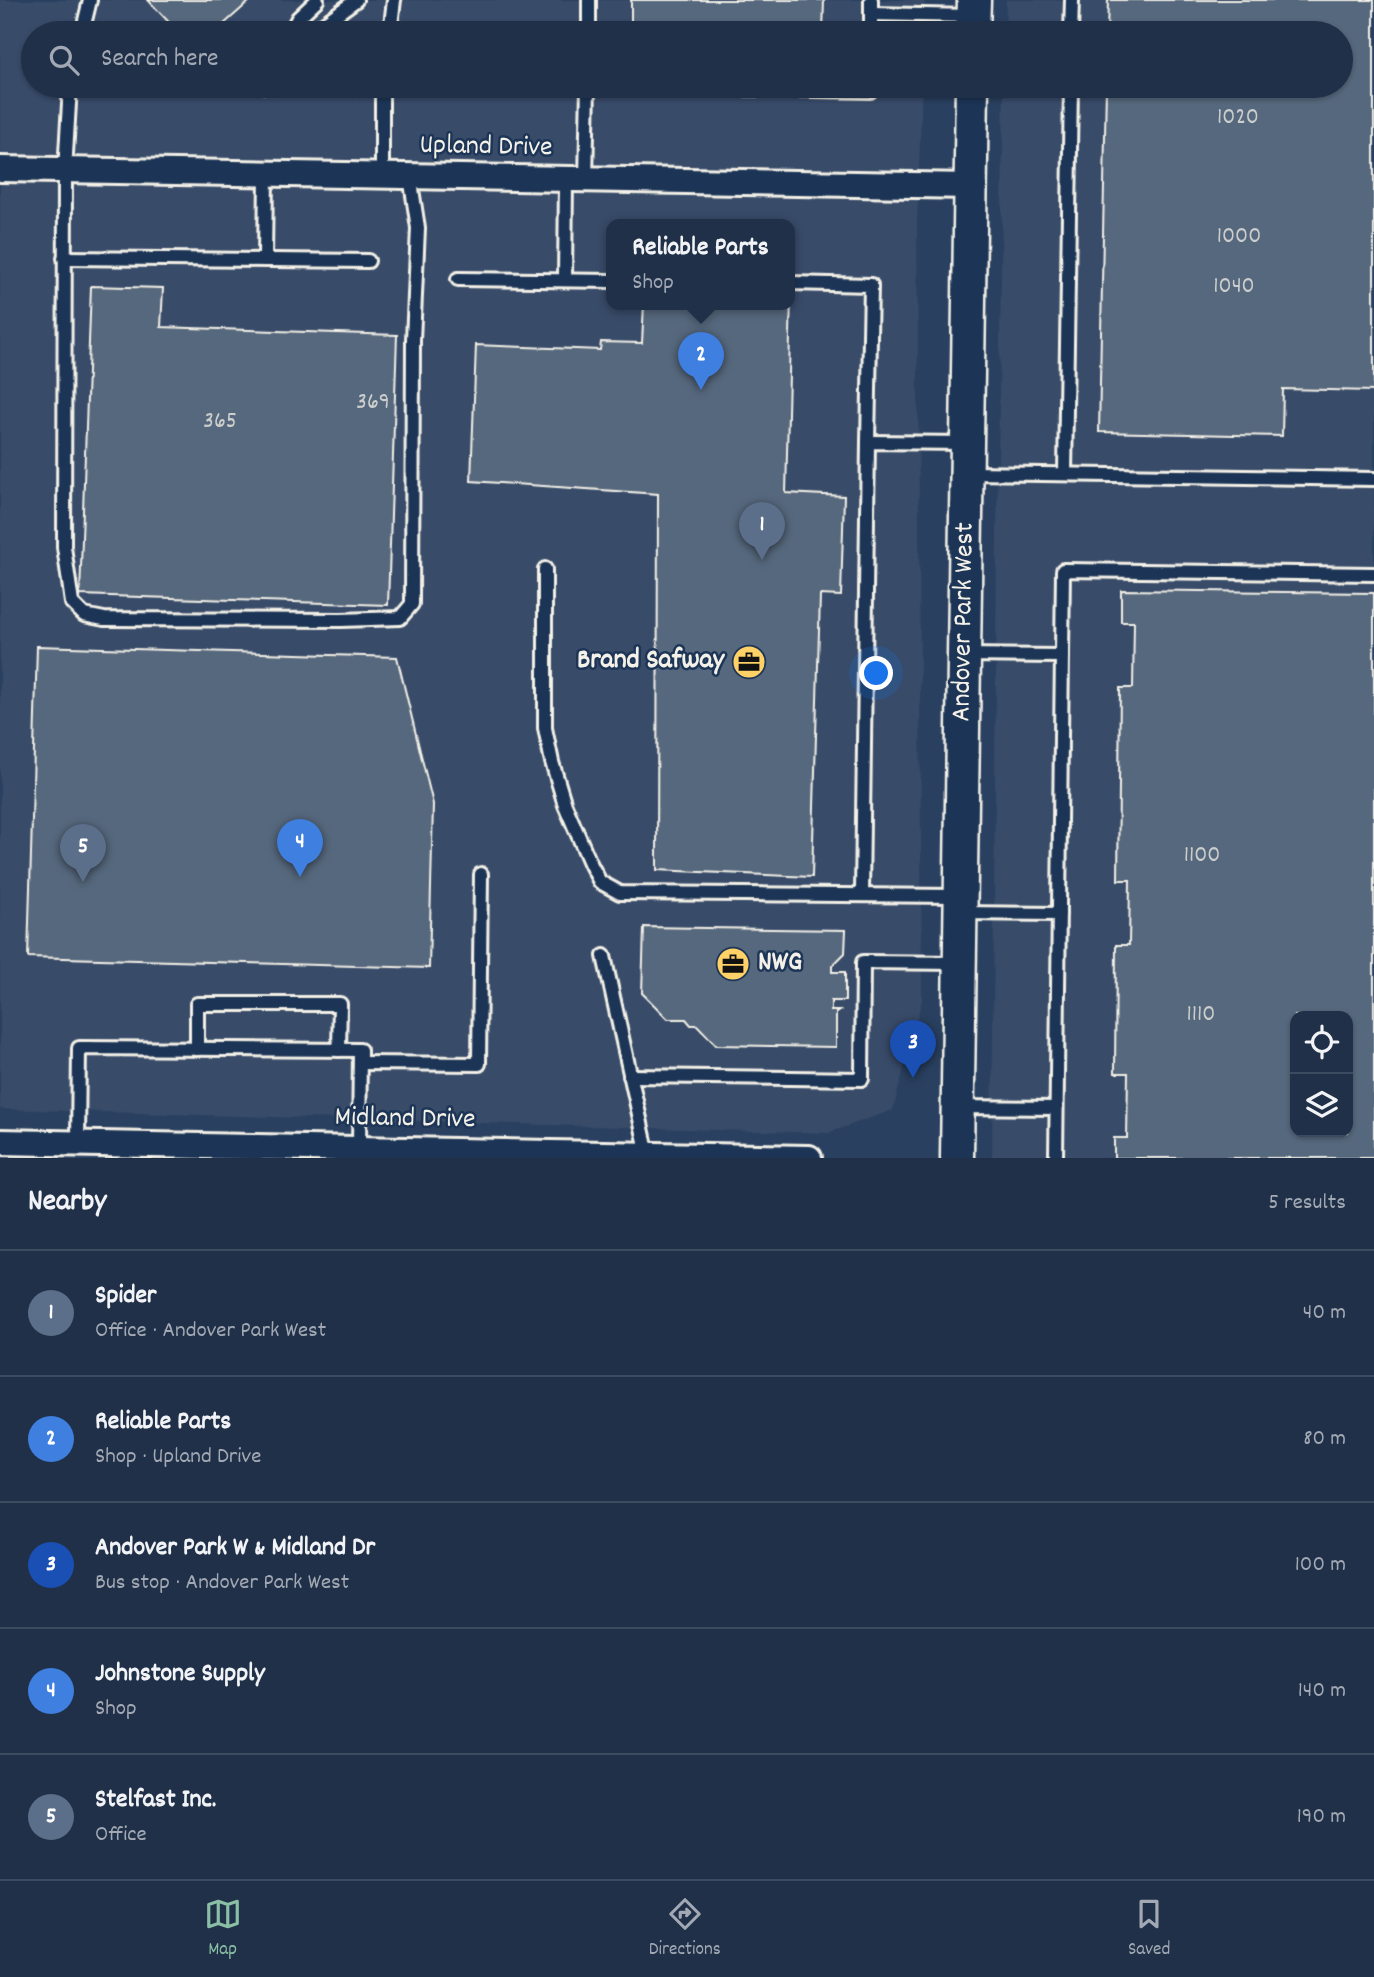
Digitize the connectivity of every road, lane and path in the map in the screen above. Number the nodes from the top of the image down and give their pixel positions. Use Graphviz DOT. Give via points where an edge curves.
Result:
graph roads {
  1 [pos="90,0"];
  2 [pos="317,0"];
  3 [pos="356,0"];
  4 [pos="394,0"];
  5 [pos="589,0"];
  6 [pos="871,0"];
  7 [pos="1072,0"];
  8 [pos="871,14"];
  9 [pos="973,16"];
  10 [pos="85,21"];
  11 [pos="296,21"];
  12 [pos="327,21"];
  13 [pos="391,21"];
  14 [pos="589,21"];
  15 [pos="871,21"];
  16 [pos="1071,21"];
  17 [pos="69,98"];
  18 [pos="382,98"];
  19 [pos="586,98"];
  20 [pos="972,98"];
  21 [pos="1071,98"];
  22 [pos="0,169"];
  23 [pos="65,171"];
  24 [pos="266,174"];
  25 [pos="382,176"];
  26 [pos="410,176"];
  27 [pos="576,179"];
  28 [pos="971,186"];
  29 [pos="64,258"];
  30 [pos="265,260"];
  31 [pos="368,261"];
  32 [pos="458,279"];
  33 [pos="565,280"];
  34 [pos="606,281"];
  35 [pos="795,284"];
  36 [pos="868,442"];
  37 [pos="967,458"];
  38 [pos="1065,474"];
  39 [pos="1374,479"];
  40 [pos="545,569"];
  41 [pos="1374,574"];
  42 [pos="964,655"];
  43 [pos="1062,656"];
  44 [pos="481,874"];
  45 [pos="862,895"];
  46 [pos="961,904"];
  47 [pos="1059,914"];
  48 [pos="604,956"];
  49 [pos="960,963"];
  50 [pos="197,1049"];
  51 [pos="339,1051"];
  52 [pos="360,1063"];
  53 [pos="630,1076"];
  54 [pos="958,1107"];
  55 [pos="1056,1108"];
  56 [pos="0,1142"];
  57 [pos="78,1144"];
  58 [pos="359,1149"];
  59 [pos="285,1153"];
  60 [pos="648,1155"];
  61 [pos="809,1158"];
  62 [pos="957,1158"];
  63 [pos="1056,1158"];
  1 -- 10 [label="lane"];
  2 -- 11 [label="lane"];
  3 -- 12 [label="lane"];
  4 -- 13 [label="lane"];
  5 -- 14 [label="lane"];
  6 -- 8 [label="lane"];
  7 -- 16 [label="lane"];
  8 -- 9 [label="lane"];
  8 -- 15 [label="lane"];
  17 -- 23 [label="lane"];
  18 -- 25 [label="lane"];
  19 -- 27 [label="lane"];
  20 -- 28 [label="street, Andover Park West"];
  21 -- 38 [label="lane"];
  22 -- 23 [label="street, Upland Drive"];
  23 -- 24 [label="street, Upland Drive"];
  23 -- 29 [label="lane"];
  24 -- 25 [label="street, Upland Drive"];
  24 -- 30 [label="lane"];
  25 -- 26 [label="street, Upland Drive"];
  26 -- 27 [label="street, Upland Drive"];
  26 -- 29 [label="lane" via="418,228 412,604 400,618 104,618 84,615 72,603 64,547"];
  27 -- 28 [label="street, Upland Drive"];
  27 -- 33 [label="lane"];
  28 -- 37 [label="street, Andover Park West"];
  29 -- 30 [label="lane"];
  30 -- 31 [label="lane"];
  32 -- 33 [label="lane"];
  33 -- 34 [label="lane"];
  35 -- 36 [label="lane" via="871,285"];
  36 -- 37 [label="lane"];
  36 -- 45 [label="lane"];
  37 -- 38 [label="lane"];
  37 -- 42 [label="street, Andover Park West"];
  38 -- 39 [label="lane"];
  40 -- 45 [label="lane" via="545,728 565,805 600,882 620,893"];
  41 -- 43 [label="lane" via="1063,570"];
  42 -- 43 [label="lane"];
  42 -- 46 [label="street, Andover Park West"];
  43 -- 47 [label="lane"];
  44 -- 52 [label="lane" via="479,1064"];
  45 -- 46 [label="lane"];
  46 -- 47 [label="lane"];
  46 -- 49 [label="street, Andover Park West"];
  47 -- 55 [label="lane"];
  48 -- 53 [label="lane"];
  49 -- 53 [label="lane" via="863,962 862,1079"];
  49 -- 54 [label="street, Andover Park West"];
  50 -- 51 [label="lane"];
  50 -- 51 [label="lane" via="197,1003 340,1004"];
  50 -- 57 [label="lane" via="79,1048"];
  51 -- 52 [label="lane" via="360,1051"];
  52 -- 58 [label="lane"];
  53 -- 60 [label="lane"];
  54 -- 55 [label="lane"];
  54 -- 62 [label="street, Andover Park West"];
  55 -- 63 [label="lane"];
  56 -- 57 [label="street, Midland Drive"];
  57 -- 59 [label="street, Midland Drive"];
  58 -- 59 [label="street, Midland Drive"];
  58 -- 60 [label="street, Midland Drive"];
  60 -- 61 [label="street, Midland Drive"];
}
